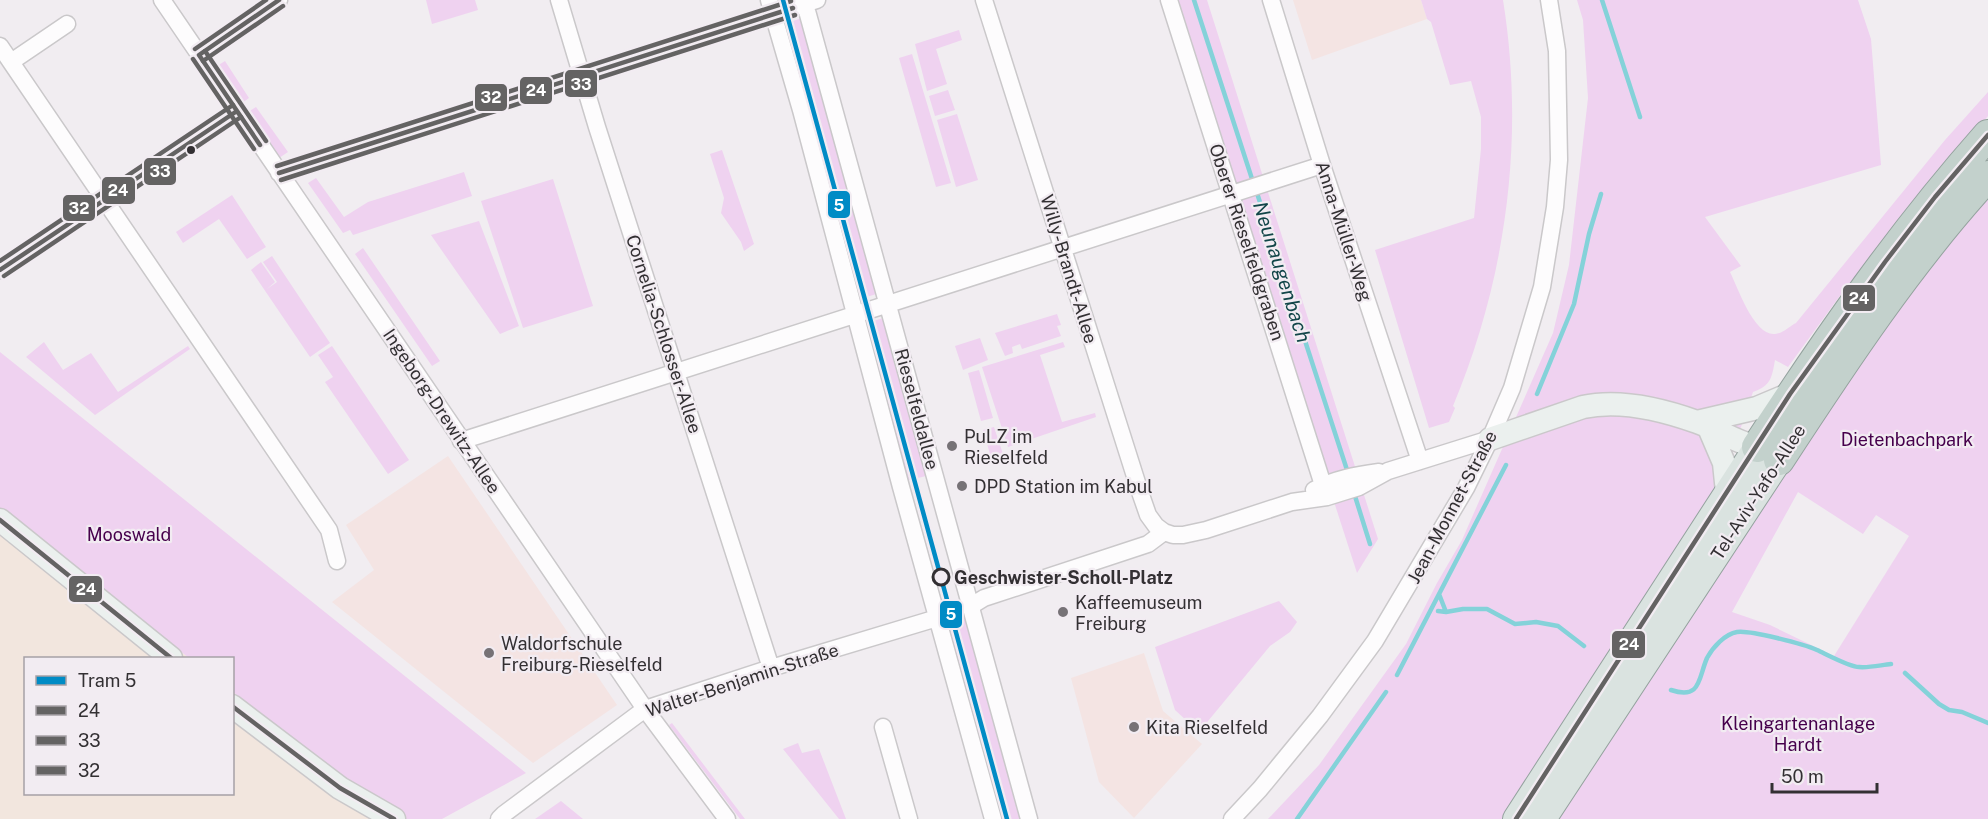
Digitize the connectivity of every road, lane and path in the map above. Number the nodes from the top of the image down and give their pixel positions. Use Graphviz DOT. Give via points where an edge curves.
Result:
graph roads {
  1 [pos="162,0"];
  2 [pos="279,0"];
  3 [pos="559,0"];
  4 [pos="984,0"];
  5 [pos="1169,0"];
  6 [pos="1271,0"];
  7 [pos="1549,0"];
  8 [pos="809,1"];
  9 [pos="776,8"];
  10 [pos="67,24"];
  11 [pos="0,46"];
  12 [pos="199,55"];
  13 [pos="11,62"];
  14 [pos="581,76"];
  15 [pos="237,111"];
  16 [pos="1988,135"];
  17 [pos="1322,165"];
  18 [pos="279,173"];
  19 [pos="1988,176"];
  20 [pos="1236,191"];
  21 [pos="104,199"];
  22 [pos="1063,247"];
  23 [pos="0,270"];
  24 [pos="888,304"];
  25 [pos="855,314"];
  26 [pos="676,372"];
  27 [pos="1790,394"];
  28 [pos="1710,422"];
  29 [pos="1490,439"];
  30 [pos="461,441"];
  31 [pos="1768,453"];
  32 [pos="1420,461"];
  33 [pos="1333,486"];
  34 [pos="1727,492"];
  35 [pos="0,520"];
  36 [pos="1164,532"];
  37 [pos="337,561"];
  38 [pos="971,606"];
  39 [pos="937,618"];
  40 [pos="170,657"];
  41 [pos="771,668"];
  42 [pos="234,708"];
  43 [pos="645,709"];
  44 [pos="883,727"];
  45 [pos="340,788"];
  46 [pos="498,817"];
  47 [pos="365,819"];
  48 [pos="394,819"];
  49 [pos="727,819"];
  50 [pos="909,819"];
  51 [pos="993,819"];
  52 [pos="1029,819"];
  53 [pos="1232,819"];
  54 [pos="1516,819"];
  55 [pos="1543,819"];
  1 -- 12 [label="street, Ingeborg-Drewitz-Allee"];
  2 -- 12 [label="street"];
  3 -- 14 [label="street, Cornelia-Schlosser-Allee"];
  4 -- 22 [label="street, Willy-Brandt-Allee"];
  5 -- 20 [label="street, Oberer Rieselfeldgraben"];
  6 -- 17 [label="street, Anna-Müller-Weg"];
  7 -- 29 [label="street, Jean-Monnet-Straße" via="1557,51 1559,160 1555,207 1542,287 1528,339"];
  8 -- 9 [label="street"];
  8 -- 24 [label="street, Rieselfeldallee"];
  9 -- 14 [label="street"];
  9 -- 25 [label="street, Rieselfeldallee"];
  10 -- 13 [label="street"];
  11 -- 13 [label="street"];
  12 -- 15 [label="street, Ingeborg-Drewitz-Allee"];
  13 -- 21 [label="street"];
  14 -- 18 [label="street"];
  14 -- 26 [label="street, Cornelia-Schlosser-Allee"];
  15 -- 18 [label="street, Ingeborg-Drewitz-Allee"];
  15 -- 21 [label="street"];
  16 -- 27 [label="highway, Tel-Aviv-Yafo-Allee" via="1886,258"];
  17 -- 20 [label="street"];
  17 -- 32 [label="street, Anna-Müller-Weg"];
  18 -- 30 [label="street, Ingeborg-Drewitz-Allee"];
  19 -- 31 [label="highway, Tel-Aviv-Yafo-Allee"];
  20 -- 22 [label="street"];
  20 -- 33 [label="street, Oberer Rieselfeldgraben" via="1279,341"];
  21 -- 23 [label="street"];
  21 -- 37 [label="street" via="329,530"];
  22 -- 24 [label="street"];
  22 -- 36 [label="street, Willy-Brandt-Allee" via="1148,515"];
  24 -- 25 [label="street"];
  24 -- 38 [label="street, Rieselfeldallee"];
  25 -- 26 [label="street"];
  25 -- 39 [label="street, Rieselfeldallee"];
  26 -- 30 [label="street"];
  26 -- 41 [label="street, Cornelia-Schlosser-Allee"];
  27 -- 28 [label="main road"];
  27 -- 31 [label="highway, Tel-Aviv-Yafo-Allee"];
  28 -- 29 [label="main road" via="1635,406 1595,405"];
  28 -- 31 [label="main road" via="1747,428"];
  28 -- 34 [label="main road" via="1724,463"];
  29 -- 32 [label="street"];
  29 -- 53 [label="street, Jean-Monnet-Straße" via="1433,547 1375,641 1312,725"];
  30 -- 43 [label="street, Ingeborg-Drewitz-Allee"];
  31 -- 34 [label="main road, Tel-Aviv-Yafo-Allee"];
  31 -- 55 [label="main road, Tel-Aviv-Yafo-Allee"];
  32 -- 33 [label="street"];
  33 -- 36 [label="street" via="1206,530 1183,535"];
  34 -- 54 [label="main road, Tel-Aviv-Yafo-Allee"];
  35 -- 40 [label="main road"];
  36 -- 38 [label="street" via="1148,544 984,598"];
  38 -- 52 [label="street, Rieselfeldallee"];
  39 -- 41 [label="street, Walter-Benjamin-Straße"];
  39 -- 51 [label="street, Rieselfeldallee"];
  41 -- 43 [label="street, Walter-Benjamin-Straße"];
  42 -- 45 [label="main road"];
  43 -- 46 [label="street, Walter-Benjamin-Straße"];
  43 -- 49 [label="street, Ingeborg-Drewitz-Allee"];
  44 -- 50 [label="street"];
  45 -- 47 [label="main road"];
  45 -- 48 [label="main road"];
}
